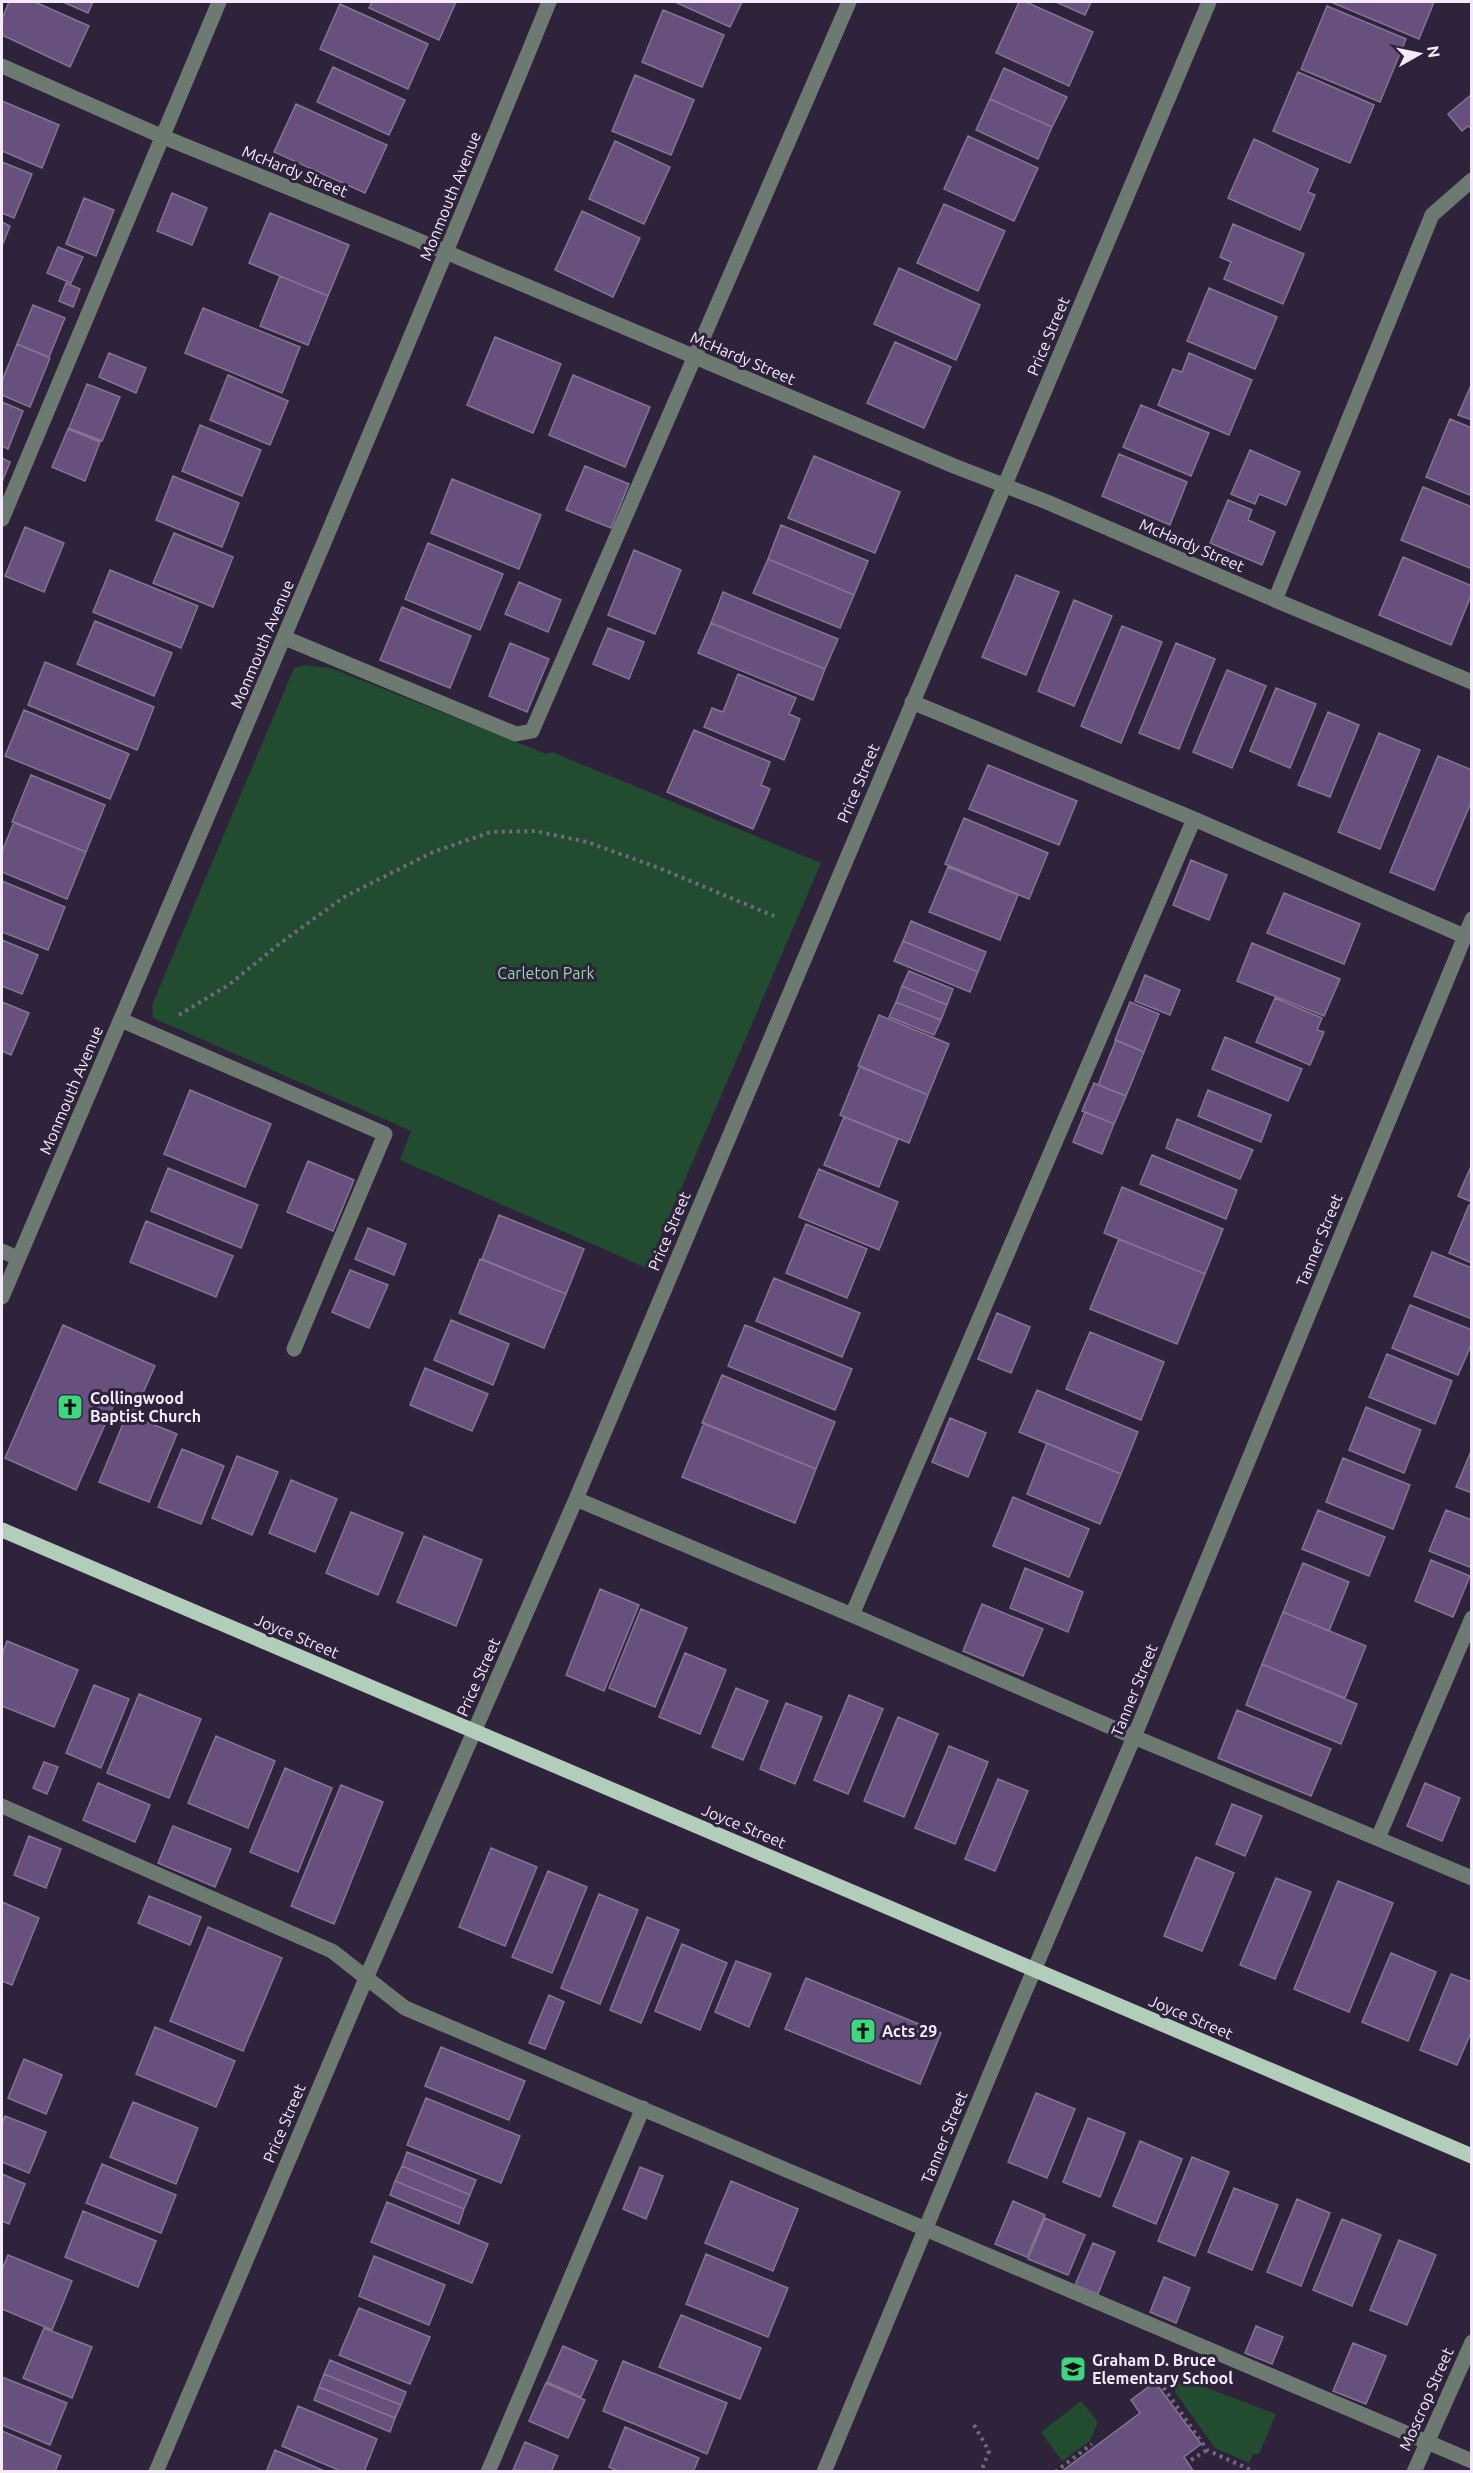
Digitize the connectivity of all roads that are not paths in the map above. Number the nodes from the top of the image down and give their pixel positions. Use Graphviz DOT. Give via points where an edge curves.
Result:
graph roads {
  1 [pos="219,2"];
  2 [pos="549,2"];
  3 [pos="849,2"];
  4 [pos="1209,2"];
  5 [pos="2,66"];
  6 [pos="161,136"];
  7 [pos="1472,180"];
  8 [pos="447,253"];
  9 [pos="696,357"];
  10 [pos="1005,485"];
  11 [pos="2,519"];
  12 [pos="1275,600"];
  13 [pos="285,638"];
  14 [pos="1472,682"];
  15 [pos="912,702"];
  16 [pos="1194,819"];
  17 [pos="1472,919"];
  18 [pos="1464,936"];
  19 [pos="121,1020"];
  20 [pos="2,1251"];
  21 [pos="18,1258"];
  22 [pos="2,1297"];
  23 [pos="294,1349"];
  24 [pos="576,1499"];
  25 [pos="2,1530"];
  26 [pos="852,1615"];
  27 [pos="1472,1618"];
  28 [pos="474,1731"];
  29 [pos="1134,1737"];
  30 [pos="2,1806"];
  31 [pos="1378,1838"];
  32 [pos="1472,1878"];
  33 [pos="1034,1970"];
  34 [pos="366,1976"];
  35 [pos="643,2108"];
  36 [pos="1472,2156"];
  37 [pos="926,2230"];
  38 [pos="1472,2342"];
  39 [pos="1426,2442"];
  40 [pos="1472,2461"];
  41 [pos="156,2472"];
  42 [pos="488,2472"];
  43 [pos="824,2472"];
  44 [pos="1414,2472"];
  1 -- 6 [label="street"];
  2 -- 8 [label="street, Monmouth Avenue"];
  3 -- 9 [label="street"];
  4 -- 10 [label="street, Price Street"];
  5 -- 6 [label="street, McHardy Street"];
  6 -- 8 [label="street, McHardy Street"];
  6 -- 11 [label="street"];
  7 -- 12 [label="street" via="1432,215"];
  8 -- 9 [label="street, McHardy Street"];
  8 -- 13 [label="street, Monmouth Avenue"];
  9 -- 10 [label="street, McHardy Street"];
  9 -- 13 [label="street" via="532,731 516,734"];
  10 -- 12 [label="street, McHardy Street"];
  10 -- 15 [label="street, Price Street"];
  12 -- 14 [label="street, McHardy Street"];
  13 -- 19 [label="street, Monmouth Avenue"];
  15 -- 16 [label="street"];
  15 -- 24 [label="street, Price Street"];
  16 -- 18 [label="street"];
  16 -- 26 [label="street"];
  17 -- 18 [label="street, Tanner Street"];
  18 -- 29 [label="street, Tanner Street"];
  19 -- 21 [label="street, Monmouth Avenue"];
  19 -- 23 [label="street" via="385,1134"];
  20 -- 21 [label="street"];
  21 -- 22 [label="street, Monmouth Avenue"];
  24 -- 26 [label="street"];
  24 -- 28 [label="street, Price Street"];
  25 -- 28 [label="main road, Joyce Street"];
  26 -- 29 [label="street"];
  27 -- 31 [label="street"];
  28 -- 33 [label="main road, Joyce Street"];
  28 -- 34 [label="street, Price Street"];
  29 -- 31 [label="street"];
  29 -- 33 [label="street, Tanner Street"];
  30 -- 34 [label="street" via="332,1952"];
  31 -- 32 [label="street"];
  33 -- 36 [label="main road, Joyce Street"];
  33 -- 37 [label="street, Tanner Street"];
  34 -- 35 [label="street" via="405,2008"];
  34 -- 41 [label="street, Price Street"];
  35 -- 37 [label="street"];
  35 -- 42 [label="street"];
  37 -- 39 [label="street"];
  37 -- 43 [label="street, Tanner Street"];
  38 -- 39 [label="street, Moscrop Street"];
  39 -- 40 [label="street"];
  39 -- 44 [label="street, Moscrop Street"];
}
